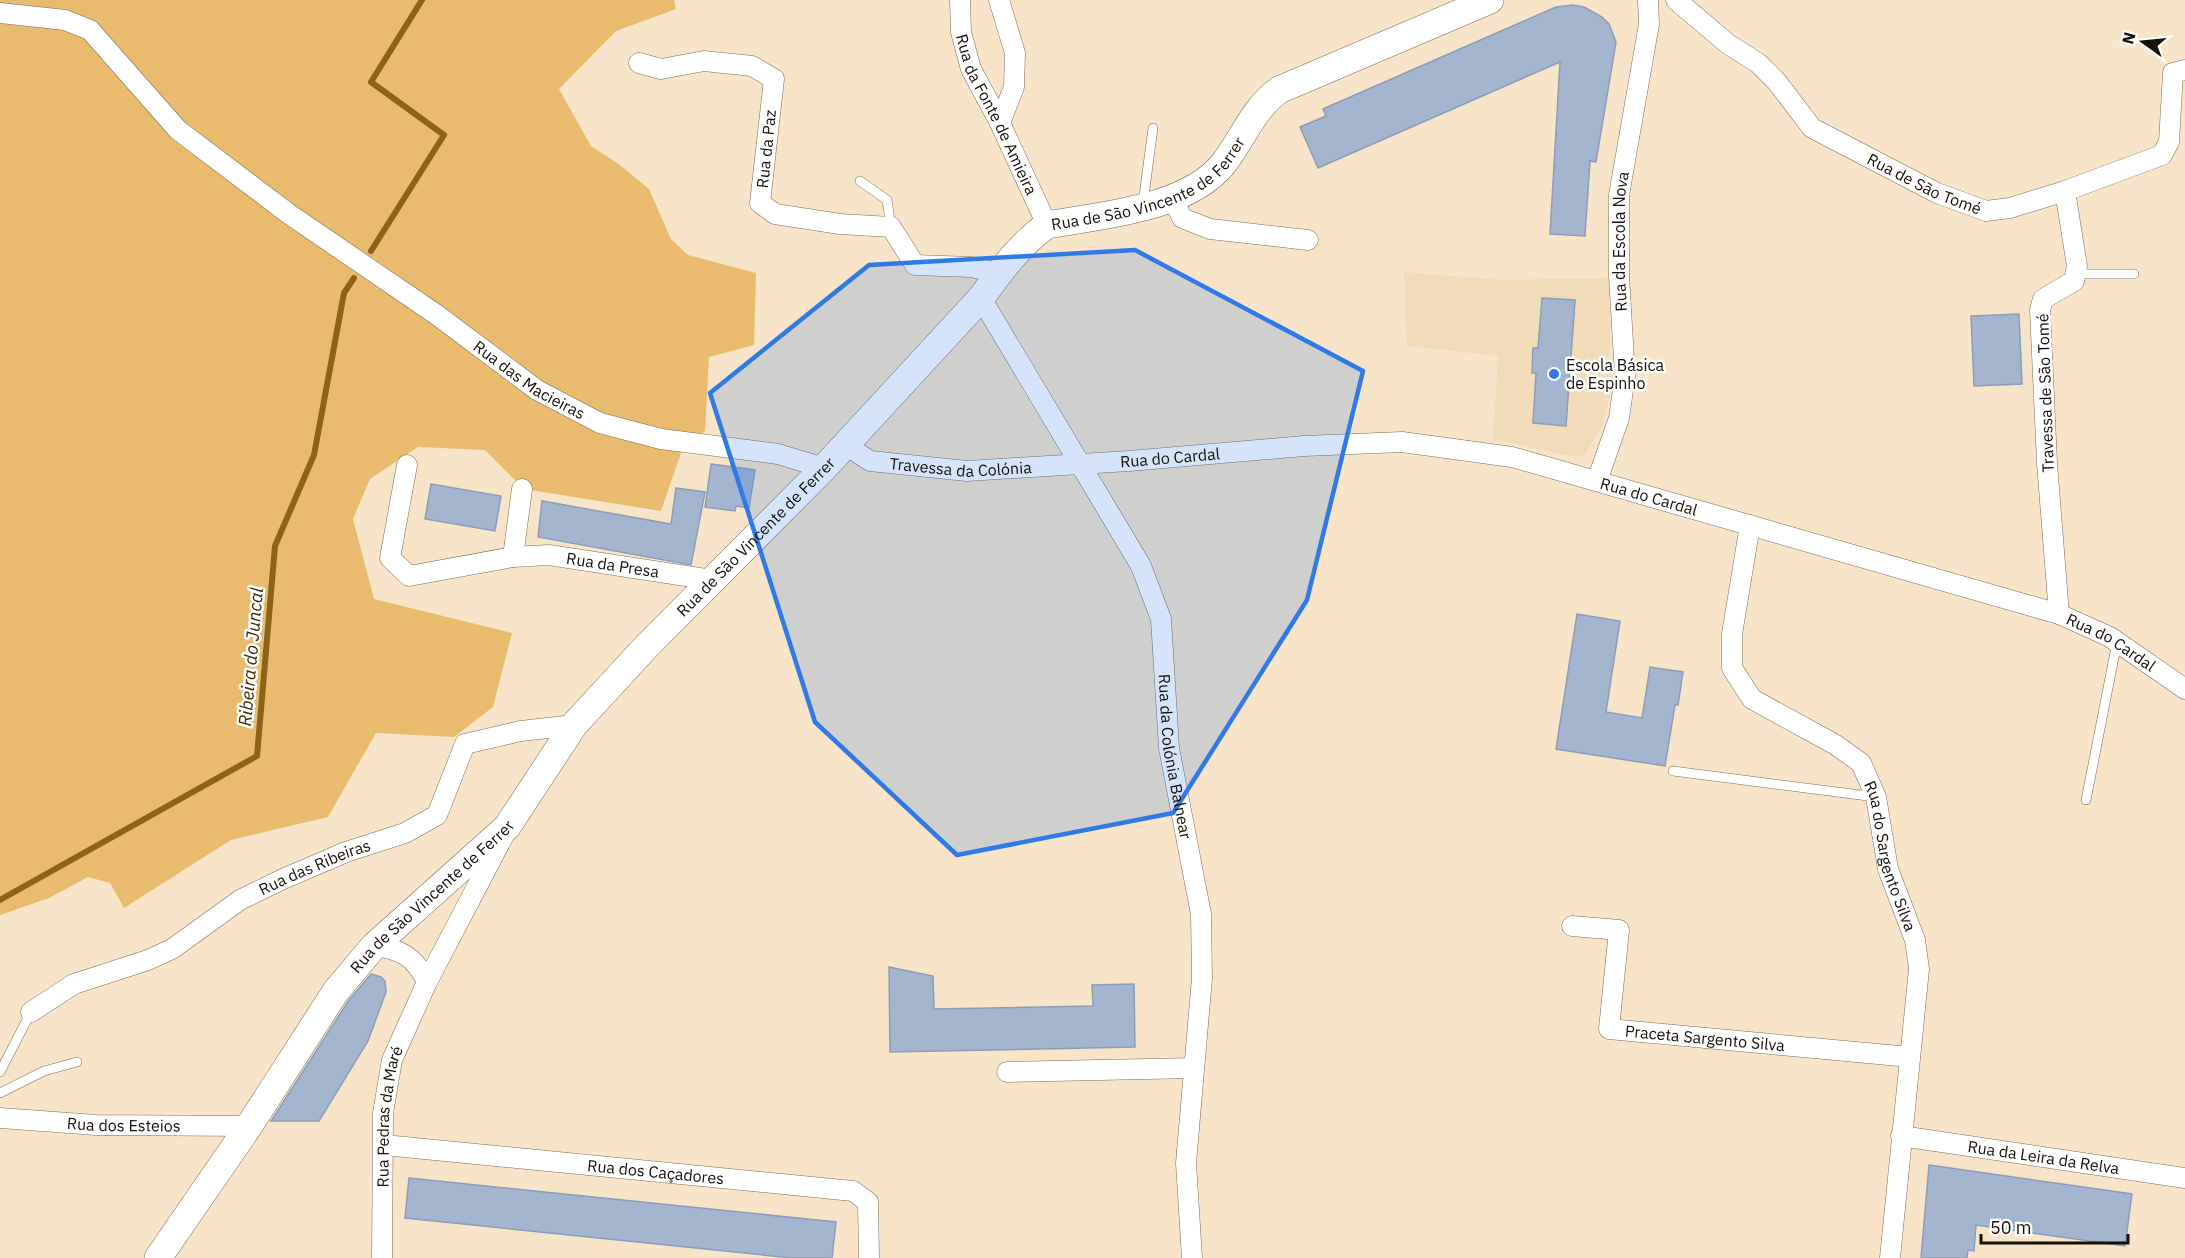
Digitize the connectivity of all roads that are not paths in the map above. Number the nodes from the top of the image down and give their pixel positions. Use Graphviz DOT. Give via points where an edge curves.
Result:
graph roads {
  1 [pos="960,0"];
  2 [pos="999,0"];
  3 [pos="1490,0"];
  4 [pos="1648,0"];
  5 [pos="1676,0"];
  6 [pos="0,13"];
  7 [pos="639,63"];
  8 [pos="2185,70"];
  9 [pos="1000,123"];
  10 [pos="1153,128"];
  11 [pos="860,181"];
  12 [pos="2065,191"];
  13 [pos="1173,198"];
  14 [pos="1143,206"];
  15 [pos="1047,225"];
  16 [pos="891,227"];
  17 [pos="1308,240"];
  18 [pos="999,273"];
  19 [pos="2075,274"];
  20 [pos="2134,274"];
  21 [pos="981,298"];
  22 [pos="844,444"];
  23 [pos="1081,463"];
  24 [pos="407,465"];
  25 [pos="824,468"];
  26 [pos="1597,481"];
  27 [pos="522,489"];
  28 [pos="1750,525"];
  29 [pos="513,558"];
  30 [pos="711,580"];
  31 [pos="2059,614"];
  32 [pos="2117,642"];
  33 [pos="2185,690"];
  34 [pos="574,725"];
  35 [pos="1673,771"];
  36 [pos="1876,797"];
  37 [pos="2086,800"];
  38 [pos="507,827"];
  39 [pos="1572,926"];
  40 [pos="374,946"];
  41 [pos="427,981"];
  42 [pos="31,1012"];
  43 [pos="1910,1057"];
  44 [pos="77,1062"];
  45 [pos="1194,1068"];
  46 [pos="0,1072"];
  47 [pos="1007,1072"];
  48 [pos="0,1093"];
  49 [pos="0,1118"];
  50 [pos="249,1125"];
  51 [pos="1901,1136"];
  52 [pos="384,1145"];
  53 [pos="2185,1178"];
  54 [pos="158,1258"];
  55 [pos="382,1258"];
  56 [pos="869,1258"];
  57 [pos="1192,1258"];
  58 [pos="1890,1258"];
  1 -- 9 [label="street, Rua da Fonte de Amieira" via="961,32 970,69"];
  2 -- 9 [label="street" via="1015,53 1014,87"];
  3 -- 13 [label="street, Rua de São Vincente de Ferrer" via="1279,90 1265,100 1225,162 1209,179"];
  4 -- 26 [label="street, Rua da Escola Nova" via="1649,24 1619,195 1625,376 1619,418"];
  5 -- 12 [label="street, Rua de São Tomé" via="1728,44 1758,63 1812,128 1937,193 1986,211"];
  6 -- 25 [label="street, Rua das Macieiras" via="65,20 90,30 178,130 537,390 600,423 661,439 778,454"];
  7 -- 16 [label="street, Rua da Paz" via="661,69 704,61 752,66 764,72 774,79 760,203 775,214"];
  8 -- 12 [label="street, Rua de São Tomé" via="2173,73 2169,142 2162,155"];
  9 -- 15 [label="street, Rua da Fonte de Amieira"];
  10 -- 14 [label="lane"];
  11 -- 16 [label="lane" via="887,200"];
  12 -- 19 [label="street"];
  13 -- 14 [label="street, Rua de São Vincente de Ferrer"];
  13 -- 17 [label="street" via="1182,218 1210,229"];
  14 -- 15 [label="street, Rua de São Vincente de Ferrer"];
  15 -- 18 [label="street, Rua de São Vincente de Ferrer"];
  16 -- 18 [label="street" via="915,265 971,267"];
  18 -- 21 [label="street, Rua de São Vincente de Ferrer"];
  19 -- 20 [label="lane"];
  19 -- 31 [label="street, Travessa de São Tomé" via="2074,281 2043,299 2040,310"];
  21 -- 22 [label="street, Rua de São Vincente de Ferrer"];
  21 -- 23 [label="street, Rua da Colónia Balnear"];
  22 -- 23 [label="street, Travessa da Colónia" via="870,462 967,471"];
  22 -- 25 [label="street, Rua de São Vincente de Ferrer"];
  23 -- 26 [label="street, Rua do Cardal" via="1402,442 1512,458"];
  23 -- 45 [label="street, Rua da Colónia Balnear" via="1140,566 1161,619 1169,748 1201,914 1202,978"];
  24 -- 29 [label="street, Rua da Presa" via="390,558 409,576"];
  25 -- 30 [label="street, Rua de São Vincente de Ferrer"];
  26 -- 28 [label="street, Rua do Cardal"];
  27 -- 29 [label="street"];
  28 -- 31 [label="street, Rua do Cardal"];
  28 -- 36 [label="street, Rua do Sargento Silva" via="1732,634 1731,668 1752,699 1836,744 1861,763"];
  29 -- 30 [label="street, Rua da Presa" via="549,555"];
  30 -- 34 [label="street, Rua de São Vincente de Ferrer"];
  31 -- 32 [label="street, Rua do Cardal"];
  32 -- 33 [label="street, Rua do Cardal"];
  32 -- 37 [label="lane"];
  34 -- 38 [label="street, Rua de São Vincente de Ferrer"];
  34 -- 42 [label="street, Rua das Ribeiras" via="521,731 465,744 437,815 405,833 346,852 283,879 240,900 172,949 74,984"];
  35 -- 36 [label="lane"];
  36 -- 43 [label="street, Rua do Sargento Silva" via="1888,869 1915,940 1919,969"];
  38 -- 40 [label="street, Rua de São Vincente de Ferrer"];
  38 -- 41 [label="street, Rua Pedras da Maré"];
  39 -- 43 [label="street, Praceta Sargento Silva" via="1619,930 1609,1029"];
  40 -- 41 [label="street" via="394,948 410,956"];
  40 -- 50 [label="street, Rua de São Vincente de Ferrer" via="336,991"];
  41 -- 52 [label="street, Rua Pedras da Maré" via="392,1060 383,1113"];
  42 -- 46 [label="lane"];
  43 -- 51 [label="street, Rua do Sargento Silva"];
  44 -- 48 [label="lane" via="44,1071"];
  45 -- 47 [label="street"];
  45 -- 57 [label="street, Rua da Colónia Balnear" via="1186,1163"];
  49 -- 50 [label="street, Rua dos Esteios" via="96,1125"];
  50 -- 54 [label="street, Rua de São Vincente de Ferrer"];
  51 -- 53 [label="street, Rua da Leira da Relva"];
  51 -- 58 [label="street, Rua do Sargento Silva"];
  52 -- 55 [label="street, Rua Pedras da Maré"];
  52 -- 56 [label="street, Rua dos Caçadores" via="853,1191 868,1202"];
}
